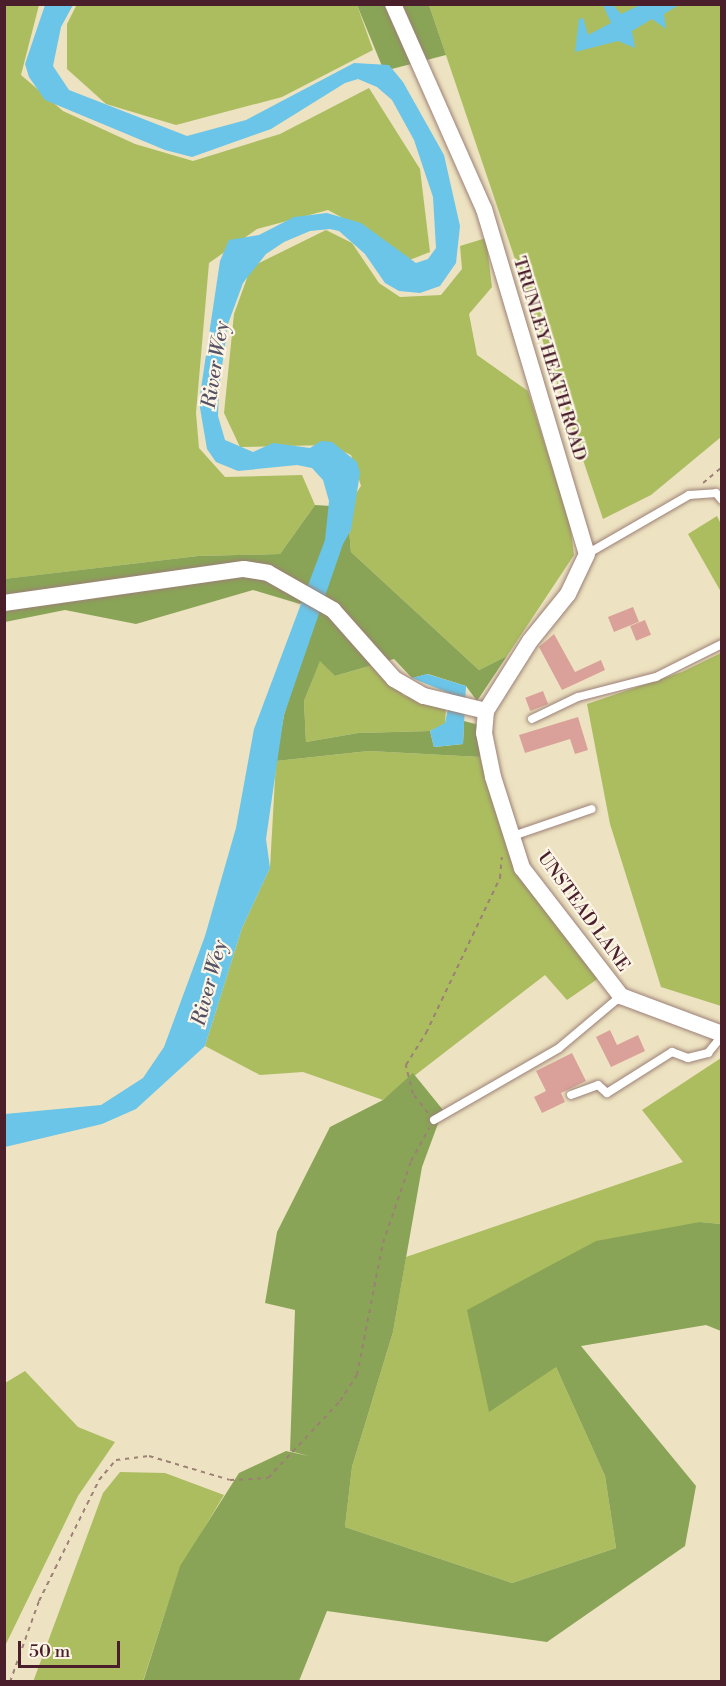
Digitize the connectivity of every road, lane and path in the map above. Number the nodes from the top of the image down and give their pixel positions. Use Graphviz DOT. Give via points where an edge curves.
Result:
graph roads {
  1 [pos="393,4"];
  2 [pos="722,467"];
  3 [pos="689,495"];
  4 [pos="722,500"];
  5 [pos="587,554"];
  6 [pos="4,603"];
  7 [pos="722,644"];
  8 [pos="486,711"];
  9 [pos="532,720"];
  10 [pos="592,809"];
  11 [pos="508,843"];
  12 [pos="621,996"];
  13 [pos="722,1035"];
  14 [pos="571,1095"];
  15 [pos="434,1120"];
  16 [pos="10,1682"];
  1 -- 5 [label="street, TRUNLEY HEATH ROAD" via="484,209"];
  2 -- 3 [label="path"];
  3 -- 4 [label="lane" via="716,493"];
  3 -- 5 [label="lane"];
  5 -- 8 [label="street" via="568,594 530,641"];
  6 -- 8 [label="street" via="244,569 268,573 333,610 394,679 424,696"];
  7 -- 9 [label="lane" via="656,677 579,697"];
  8 -- 11 [label="street, UNSTEAD LANE" via="484,733"];
  10 -- 11 [label="lane"];
  11 -- 12 [label="street, UNSTEAD LANE" via="522,868"];
  11 -- 15 [label="path" via="500,879 406,1065 413,1094"];
  12 -- 13 [label="street, UNSTEAD LANE"];
  12 -- 15 [label="lane" via="559,1048"];
  13 -- 14 [label="lane" via="708,1053 688,1059 672,1052 607,1093 598,1085"];
  15 -- 16 [label="path" via="411,1161 383,1243 357,1375 340,1401 268,1478 230,1480 149,1456 116,1460 99,1480 39,1601"];
}
